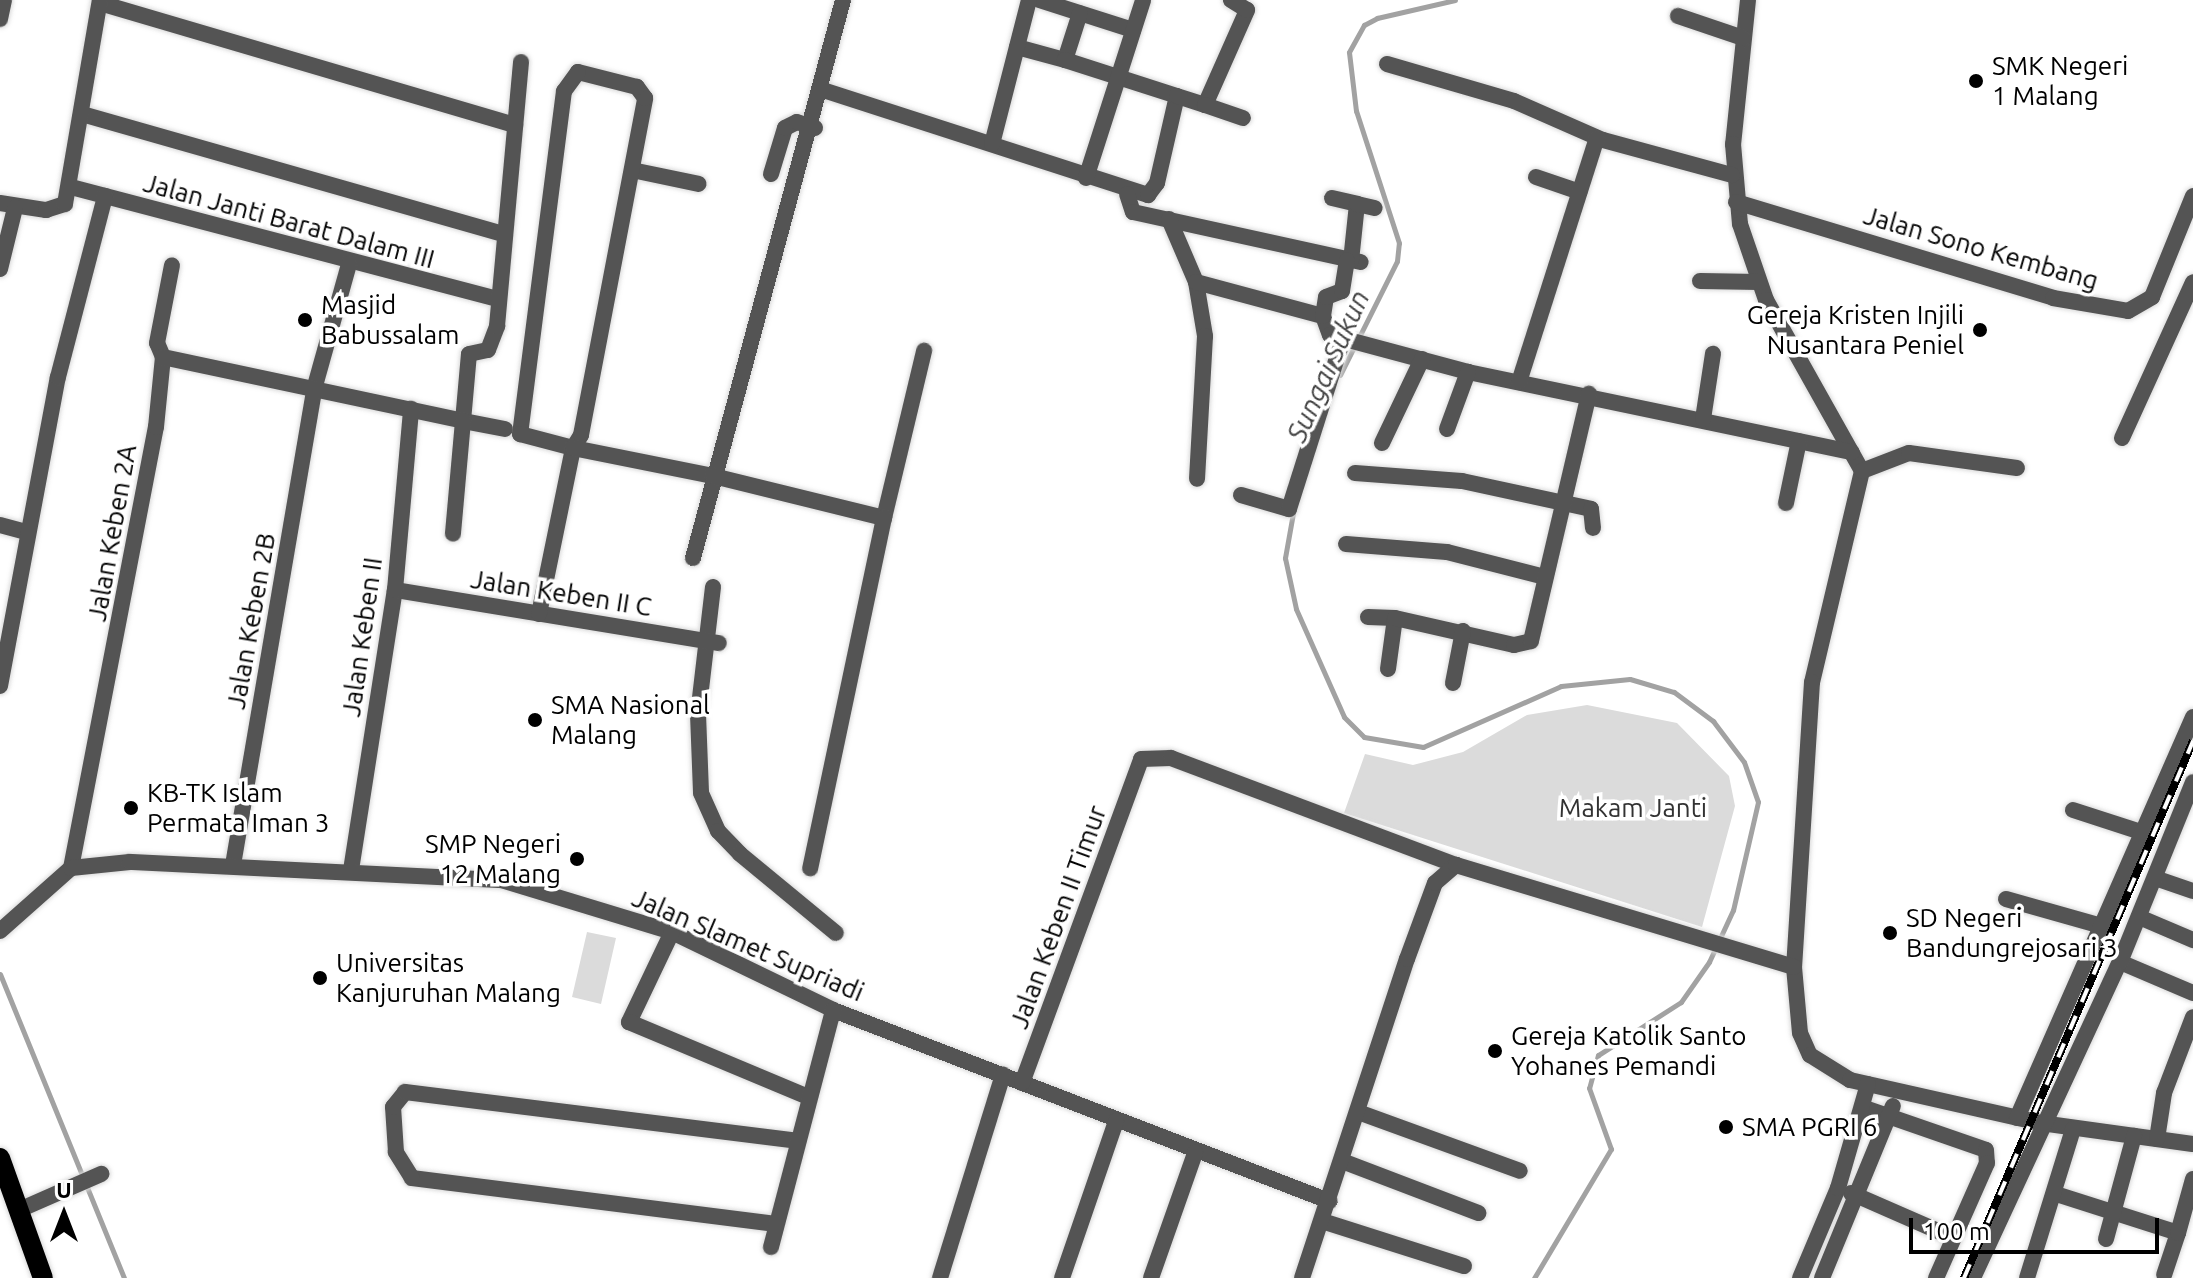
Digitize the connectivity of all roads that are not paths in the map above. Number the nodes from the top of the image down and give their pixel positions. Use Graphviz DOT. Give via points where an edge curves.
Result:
graph roads {
  1 [pos="4,0"];
  2 [pos="843,0"];
  3 [pos="1029,0"];
  4 [pos="1039,0"];
  5 [pos="1143,0"];
  6 [pos="1231,0"];
  7 [pos="1748,0"];
  8 [pos="100,1"];
  9 [pos="1080,13"];
  10 [pos="1678,16"];
  11 [pos="0,19"];
  12 [pos="1133,30"];
  13 [pos="1743,38"];
  14 [pos="1017,47"];
  15 [pos="1065,60"];
  16 [pos="521,62"];
  17 [pos="1387,64"];
  18 [pos="1118,78"];
  19 [pos="823,90"];
  20 [pos="1177,96"];
  21 [pos="1205,105"];
  22 [pos="82,114"];
  23 [pos="1243,118"];
  24 [pos="515,125"];
  25 [pos="815,128"];
  26 [pos="1597,138"];
  27 [pos="992,144"];
  28 [pos="632,170"];
  29 [pos="771,174"];
  30 [pos="1732,175"];
  31 [pos="1536,177"];
  32 [pos="1086,178"];
  33 [pos="699,184"];
  34 [pos="71,187"];
  35 [pos="1580,192"];
  36 [pos="1127,194"];
  37 [pos="105,196"];
  38 [pos="2193,196"];
  39 [pos="1332,198"];
  40 [pos="1736,202"];
  41 [pos="1357,204"];
  42 [pos="7,205"];
  43 [pos="1375,208"];
  44 [pos="1169,219"];
  45 [pos="501,233"];
  46 [pos="1353,261"];
  47 [pos="349,264"];
  48 [pos="172,265"];
  49 [pos="0,269"];
  50 [pos="1700,281"];
  51 [pos="1196,282"];
  52 [pos="1759,282"];
  53 [pos="2193,282"];
  54 [pos="495,298"];
  55 [pos="1323,316"];
  56 [pos="1345,339"];
  57 [pos="924,351"];
  58 [pos="1713,354"];
  59 [pos="163,357"];
  60 [pos="1422,359"];
  61 [pos="1468,372"];
  62 [pos="1519,382"];
  63 [pos="315,386"];
  64 [pos="1589,394"];
  65 [pos="411,409"];
  66 [pos="1703,419"];
  67 [pos="463,421"];
  68 [pos="505,429"];
  69 [pos="1447,429"];
  70 [pos="2122,438"];
  71 [pos="1799,441"];
  72 [pos="1382,443"];
  73 [pos="573,448"];
  74 [pos="1852,452"];
  75 [pos="2017,468"];
  76 [pos="1862,471"];
  77 [pos="1355,473"];
  78 [pos="713,476"];
  79 [pos="1197,479"];
  80 [pos="1241,495"];
  81 [pos="1562,503"];
  82 [pos="1786,503"];
  83 [pos="884,518"];
  84 [pos="0,525"];
  85 [pos="1593,528"];
  86 [pos="27,532"];
  87 [pos="453,534"];
  88 [pos="1346,544"];
  89 [pos="693,558"];
  90 [pos="1545,577"];
  91 [pos="713,587"];
  92 [pos="395,590"];
  93 [pos="539,614"];
  94 [pos="1368,617"];
  95 [pos="1395,618"];
  96 [pos="1463,631"];
  97 [pos="712,642"];
  98 [pos="1388,669"];
  99 [pos="1453,683"];
  100 [pos="0,686"];
  101 [pos="2193,717"];
  102 [pos="2193,782"];
  103 [pos="2073,810"];
  104 [pos="2176,829"];
  105 [pos="2144,833"];
  106 [pos="2193,834"];
  107 [pos="233,865"];
  108 [pos="1456,865"];
  109 [pos="71,868"];
  110 [pos="810,868"];
  111 [pos="351,870"];
  112 [pos="2155,878"];
  113 [pos="2193,891"];
  114 [pos="2006,899"];
  115 [pos="2139,917"];
  116 [pos="2105,927"];
  117 [pos="0,931"];
  118 [pos="672,932"];
  119 [pos="836,933"];
  120 [pos="2193,940"];
  121 [pos="2120,962"];
  122 [pos="1794,967"];
  123 [pos="2193,993"];
  124 [pos="833,1010"];
  125 [pos="2193,1017"];
  126 [pos="1003,1075"];
  127 [pos="1022,1083"];
  128 [pos="1868,1084"];
  129 [pos="1899,1091"];
  130 [pos="806,1096"];
  131 [pos="1862,1107"];
  132 [pos="1358,1112"];
  133 [pos="1889,1114"];
  134 [pos="2017,1118"];
  135 [pos="1116,1121"];
  136 [pos="2041,1123"];
  137 [pos="2073,1129"];
  138 [pos="2134,1136"];
  139 [pos="2157,1139"];
  140 [pos="797,1141"];
  141 [pos="2193,1144"];
  142 [pos="1195,1153"];
  143 [pos="0,1159"];
  144 [pos="1342,1161"];
  145 [pos="1520,1171"];
  146 [pos="101,1174"];
  147 [pos="2193,1179"];
  148 [pos="1838,1188"];
  149 [pos="2056,1194"];
  150 [pos="1858,1196"];
  151 [pos="1329,1201"];
  152 [pos="19,1210"];
  153 [pos="2116,1212"];
  154 [pos="1478,1213"];
  155 [pos="1322,1221"];
  156 [pos="776,1224"];
  157 [pos="2178,1233"];
  158 [pos="1954,1238"];
  159 [pos="2106,1239"];
  160 [pos="771,1247"];
  161 [pos="1464,1266"];
  162 [pos="1805,1277"];
  163 [pos="2167,1277"];
  164 [pos="43,1278"];
  165 [pos="940,1278"];
  166 [pos="1062,1278"];
  167 [pos="1151,1278"];
  168 [pos="1302,1278"];
  169 [pos="1822,1278"];
  170 [pos="1936,1278"];
  171 [pos="1973,1278"];
  172 [pos="2027,1278"];
  1 -- 11 [label="street"];
  2 -- 19 [label="street"];
  3 -- 14 [label="street"];
  4 -- 9 [label="street"];
  5 -- 12 [label="street"];
  6 -- 21 [label="street" via="1247,10"];
  7 -- 13 [label="street"];
  8 -- 22 [label="street"];
  8 -- 24 [label="street"];
  9 -- 12 [label="street"];
  9 -- 15 [label="street"];
  10 -- 13 [label="street"];
  12 -- 18 [label="street"];
  13 -- 30 [label="street"];
  14 -- 15 [label="street"];
  14 -- 27 [label="street"];
  15 -- 18 [label="street"];
  16 -- 24 [label="street"];
  17 -- 26 [label="street" via="1514,101"];
  18 -- 20 [label="street"];
  18 -- 32 [label="street"];
  19 -- 25 [label="street"];
  19 -- 27 [label="street"];
  20 -- 21 [label="street"];
  20 -- 36 [label="street" via="1157,183 1148,195"];
  21 -- 23 [label="street"];
  22 -- 34 [label="street"];
  22 -- 45 [label="street"];
  24 -- 45 [label="street"];
  25 -- 29 [label="street" via="797,122 785,128"];
  25 -- 78 [label="street"];
  26 -- 30 [label="street"];
  26 -- 35 [label="street"];
  27 -- 32 [label="street"];
  28 -- 33 [label="street"];
  28 -- 73 [label="street"];
  28 -- 73 [label="street" via="642,91 578,72 564,91 520,434"];
  30 -- 40 [label="street"];
  31 -- 35 [label="street"];
  32 -- 36 [label="street"];
  34 -- 37 [label="street, Jalan Janti Barat Dalam III"];
  34 -- 42 [label="street" via="57,209"];
  35 -- 62 [label="street"];
  36 -- 44 [label="street" via="1133,212"];
  37 -- 47 [label="street, Jalan Janti Barat Dalam III"];
  37 -- 86 [label="street" via="77,288"];
  38 -- 40 [label="street, Jalan Sono Kembang" via="2152,297 2128,311 2053,298"];
  39 -- 41 [label="street"];
  40 -- 52 [label="street"];
  41 -- 43 [label="street"];
  41 -- 46 [label="street"];
  42 -- 49 [label="street"];
  44 -- 46 [label="street"];
  44 -- 51 [label="street"];
  45 -- 54 [label="street"];
  46 -- 55 [label="street" via="1342,291 1326,297"];
  47 -- 54 [label="street, Jalan Janti Barat Dalam III"];
  47 -- 63 [label="street, Jalan Keben 2B"];
  48 -- 59 [label="street, Jalan Keben 2A" via="157,343"];
  50 -- 52 [label="street"];
  51 -- 55 [label="street"];
  51 -- 79 [label="street" via="1205,336"];
  52 -- 74 [label="street"];
  53 -- 70 [label="street"];
  54 -- 67 [label="street" via="494,338 467,360"];
  55 -- 56 [label="street" via="1325,330"];
  56 -- 60 [label="street"];
  56 -- 80 [label="street" via="1289,509"];
  57 -- 83 [label="street"];
  58 -- 66 [label="street"];
  59 -- 63 [label="street"];
  59 -- 109 [label="street, Jalan Keben 2A" via="156,427"];
  60 -- 61 [label="street"];
  60 -- 72 [label="street"];
  61 -- 62 [label="street"];
  61 -- 69 [label="street"];
  62 -- 64 [label="street"];
  63 -- 65 [label="street"];
  63 -- 107 [label="street, Jalan Keben 2B"];
  64 -- 66 [label="street"];
  64 -- 81 [label="street"];
  65 -- 67 [label="street"];
  65 -- 92 [label="street, Jalan Keben II"];
  66 -- 71 [label="street"];
  67 -- 68 [label="street"];
  67 -- 87 [label="street"];
  71 -- 74 [label="street"];
  71 -- 82 [label="street"];
  73 -- 78 [label="street"];
  73 -- 93 [label="street"];
  74 -- 76 [label="street"];
  75 -- 76 [label="street" via="1909,453"];
  76 -- 122 [label="street" via="1812,682"];
  77 -- 81 [label="street" via="1415,474"];
  78 -- 83 [label="street"];
  78 -- 89 [label="street"];
  81 -- 85 [label="street" via="1593,510"];
  81 -- 90 [label="street"];
  83 -- 110 [label="street"];
  84 -- 86 [label="street"];
  86 -- 100 [label="street"];
  88 -- 90 [label="street" via="1447,552"];
  90 -- 96 [label="street" via="1531,641 1514,645"];
  91 -- 97 [label="street"];
  92 -- 93 [label="street, Jalan Keben II C"];
  92 -- 111 [label="street, Jalan Keben II"];
  93 -- 97 [label="street, Jalan Keben II C"];
  94 -- 95 [label="street"];
  95 -- 96 [label="street"];
  95 -- 98 [label="street"];
  96 -- 99 [label="street"];
  97 -- 119 [label="street" via="701,793 718,831 740,854"];
  101 -- 105 [label="street"];
  102 -- 104 [label="street"];
  103 -- 105 [label="street"];
  104 -- 106 [label="street"];
  104 -- 112 [label="street"];
  105 -- 116 [label="street"];
  107 -- 109 [label="street, Jalan Slamet Supriadi"];
  107 -- 111 [label="street, Jalan Slamet Supriadi"];
  108 -- 122 [label="street"];
  108 -- 127 [label="street, Jalan Keben II Timur" via="1153,754 1136,766"];
  108 -- 132 [label="street" via="1435,883"];
  109 -- 117 [label="street"];
  111 -- 118 [label="street, Jalan Slamet Supriadi" via="501,880"];
  112 -- 113 [label="street"];
  112 -- 115 [label="street"];
  114 -- 116 [label="street"];
  115 -- 120 [label="street"];
  115 -- 121 [label="street"];
  116 -- 134 [label="street"];
  118 -- 124 [label="street, Jalan Slamet Supriadi"];
  118 -- 130 [label="street" via="629,1022"];
  121 -- 123 [label="street"];
  121 -- 136 [label="street"];
  122 -- 128 [label="street" via="1795,1009 1810,1055 1834,1075"];
  124 -- 126 [label="street, Jalan Slamet Supriadi"];
  124 -- 130 [label="street"];
  125 -- 139 [label="street" via="2164,1093"];
  126 -- 127 [label="street, Jalan Slamet Supriadi"];
  126 -- 165 [label="street"];
  127 -- 135 [label="street, Jalan Slamet Supriadi"];
  128 -- 129 [label="street"];
  128 -- 131 [label="street"];
  129 -- 133 [label="street"];
  129 -- 134 [label="street"];
  130 -- 140 [label="street"];
  131 -- 133 [label="street"];
  131 -- 148 [label="street"];
  132 -- 144 [label="street"];
  132 -- 145 [label="street"];
  133 -- 150 [label="street"];
  133 -- 158 [label="street" via="1986,1150"];
  134 -- 136 [label="street"];
  135 -- 142 [label="street, Jalan Slamet Supriadi"];
  135 -- 166 [label="street"];
  136 -- 137 [label="street"];
  136 -- 171 [label="street"];
  137 -- 138 [label="street"];
  137 -- 149 [label="street"];
  138 -- 139 [label="street"];
  138 -- 153 [label="street"];
  139 -- 141 [label="street"];
  140 -- 156 [label="street"];
  140 -- 156 [label="street" via="405,1092 393,1107 396,1152 412,1178"];
  142 -- 151 [label="street, Jalan Slamet Supriadi"];
  142 -- 167 [label="street"];
  143 -- 152 [label="main road"];
  144 -- 151 [label="street"];
  144 -- 154 [label="street"];
  146 -- 152 [label="street"];
  147 -- 157 [label="street"];
  148 -- 150 [label="street"];
  148 -- 162 [label="street"];
  149 -- 153 [label="street"];
  149 -- 172 [label="street"];
  150 -- 158 [label="street"];
  150 -- 169 [label="street"];
  151 -- 155 [label="street"];
  152 -- 164 [label="main road"];
  153 -- 157 [label="street"];
  153 -- 159 [label="street"];
  155 -- 161 [label="street"];
  155 -- 168 [label="street"];
  156 -- 160 [label="street"];
  157 -- 163 [label="street"];
  158 -- 170 [label="street"];
}
